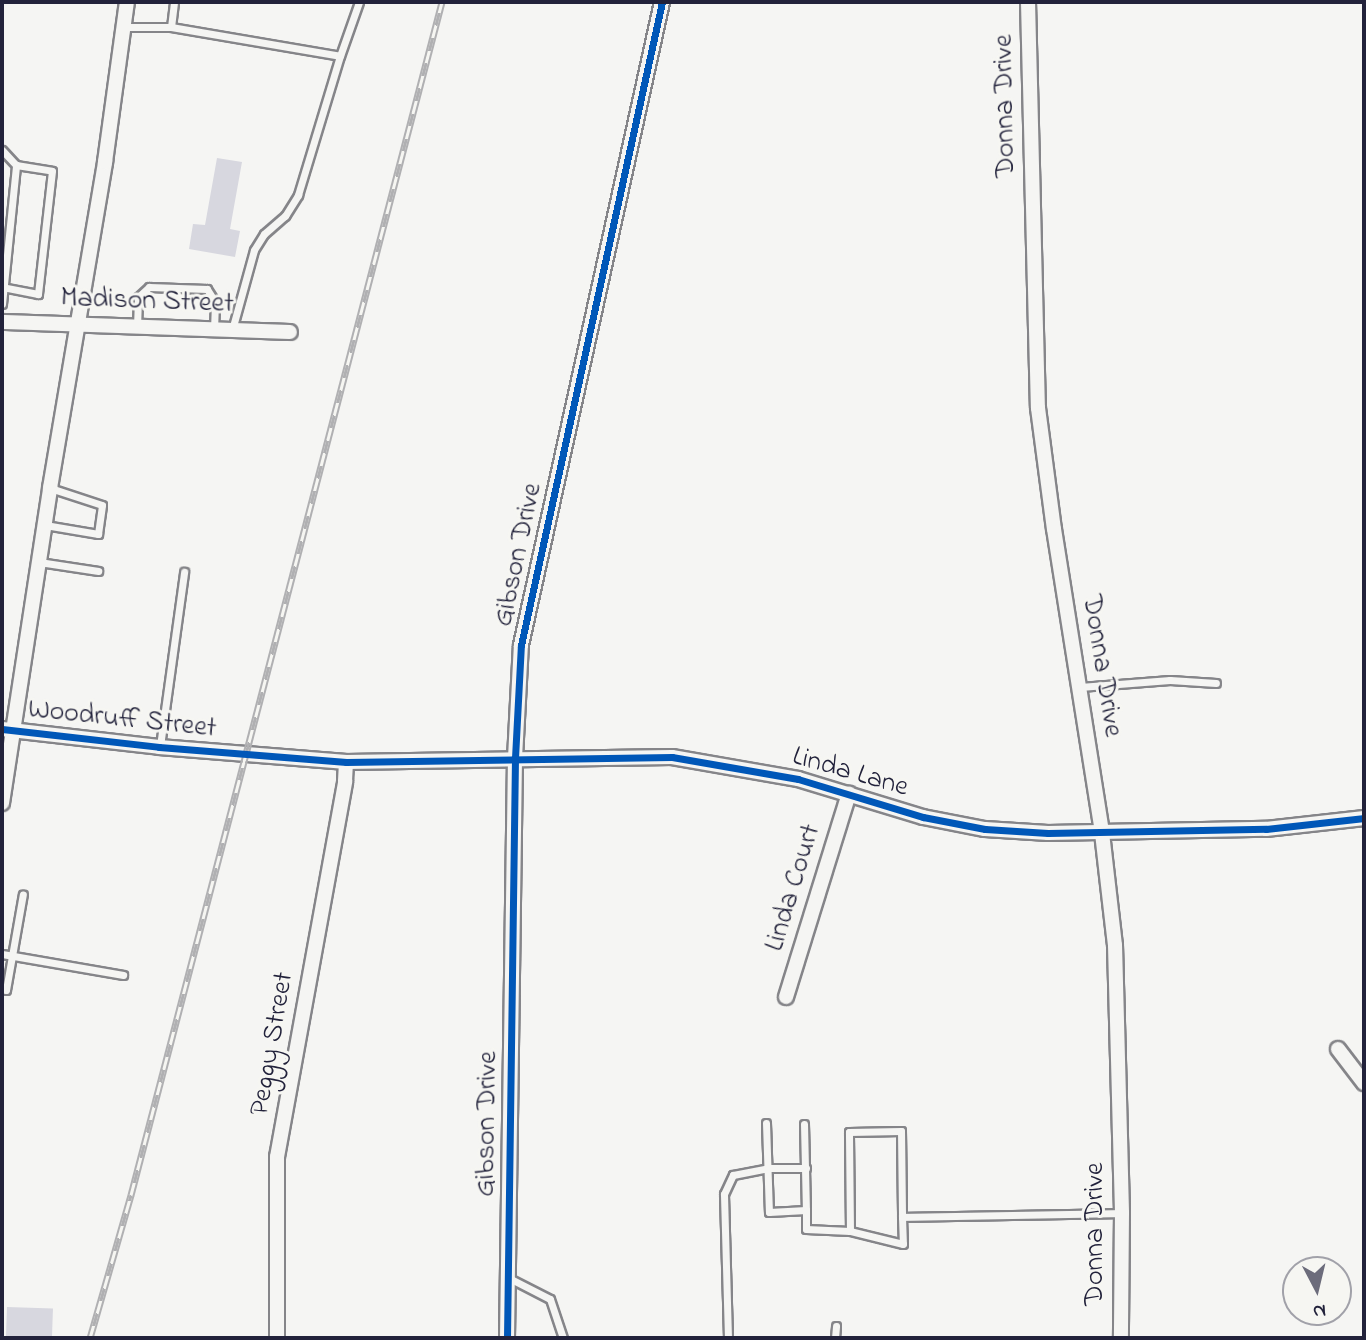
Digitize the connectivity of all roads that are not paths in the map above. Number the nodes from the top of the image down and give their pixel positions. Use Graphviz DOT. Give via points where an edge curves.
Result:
graph roads {
  1 [pos="127,2"];
  2 [pos="174,2"];
  3 [pos="359,2"];
  4 [pos="662,2"];
  5 [pos="1028,2"];
  6 [pos="124,27"];
  7 [pos="171,27"];
  8 [pos="340,57"];
  9 [pos="2,150"];
  10 [pos="16,164"];
  11 [pos="4,287"];
  12 [pos="2,304"];
  13 [pos="2,322"];
  14 [pos="78,326"];
  15 [pos="137,328"];
  16 [pos="214,329"];
  17 [pos="232,330"];
  18 [pos="290,332"];
  19 [pos="50,488"];
  20 [pos="44,525"];
  21 [pos="38,561"];
  22 [pos="98,571"];
  23 [pos="184,572"];
  24 [pos="1216,683"];
  25 [pos="1080,687"];
  26 [pos="8,730"];
  27 [pos="159,747"];
  28 [pos="239,753"];
  29 [pos="515,758"];
  30 [pos="346,762"];
  31 [pos="849,794"];
  32 [pos="2,803"];
  33 [pos="1364,818"];
  34 [pos="1102,834"];
  35 [pos="23,894"];
  36 [pos="2,954"];
  37 [pos="12,956"];
  38 [pos="123,975"];
  39 [pos="2,989"];
  40 [pos="786,997"];
  41 [pos="1338,1049"];
  42 [pos="1364,1083"];
  43 [pos="766,1123"];
  44 [pos="804,1124"];
  45 [pos="768,1168"];
  46 [pos="806,1168"];
  47 [pos="806,1210"];
  48 [pos="1122,1213"];
  49 [pos="902,1216"];
  50 [pos="850,1231"];
  51 [pos="507,1277"];
  52 [pos="836,1326"];
  53 [pos="277,1338"];
  54 [pos="507,1338"];
  55 [pos="564,1338"];
  56 [pos="728,1338"];
  57 [pos="835,1338"];
  58 [pos="1121,1338"];
  1 -- 6 [label="street"];
  2 -- 7 [label="lane"];
  3 -- 8 [label="lane"];
  4 -- 29 [label="street, Gibson Drive" via="521,645"];
  5 -- 25 [label="street, Donna Drive" via="1038,408"];
  6 -- 7 [label="lane"];
  6 -- 14 [label="street"];
  7 -- 8 [label="lane"];
  8 -- 17 [label="lane" via="298,195 254,250"];
  9 -- 10 [label="lane"];
  10 -- 11 [label="lane"];
  10 -- 11 [label="lane" via="52,172 38,294"];
  11 -- 12 [label="lane"];
  13 -- 14 [label="street, Madison Street"];
  14 -- 15 [label="street, Madison Street"];
  14 -- 19 [label="street"];
  15 -- 16 [label="street, Madison Street"];
  15 -- 16 [label="lane" via="138,297 149,287 207,289 215,302"];
  16 -- 17 [label="street, Madison Street"];
  17 -- 18 [label="street, Madison Street"];
  19 -- 20 [label="street"];
  19 -- 20 [label="lane" via="102,505 98,534"];
  20 -- 21 [label="street"];
  21 -- 22 [label="lane"];
  21 -- 26 [label="street"];
  23 -- 27 [label="lane"];
  24 -- 25 [label="lane" via="1170,680"];
  25 -- 34 [label="street, Donna Drive"];
  26 -- 27 [label="street, Woodruff Street"];
  26 -- 32 [label="street"];
  27 -- 28 [label="street, Woodruff Street"];
  28 -- 30 [label="street, Linda Lane"];
  29 -- 30 [label="street, Linda Lane"];
  29 -- 31 [label="street, Linda Lane" via="672,757 769,772"];
  29 -- 51 [label="street, Gibson Drive"];
  30 -- 53 [label="street, Peggy Street" via="277,1157"];
  31 -- 34 [label="street, Linda Lane" via="923,817 985,829"];
  31 -- 40 [label="street, Linda Court"];
  33 -- 34 [label="street, Linda Lane" via="1266,829"];
  34 -- 48 [label="street, Donna Drive" via="1117,985"];
  35 -- 37 [label="lane"];
  36 -- 37 [label="lane"];
  37 -- 38 [label="lane"];
  37 -- 39 [label="lane" via="6,990"];
  41 -- 42 [label="street"];
  43 -- 45 [label="lane"];
  44 -- 46 [label="lane"];
  45 -- 46 [label="lane"];
  45 -- 47 [label="lane" via="769,1212"];
  45 -- 56 [label="lane" via="733,1175 724,1194"];
  46 -- 47 [label="lane"];
  47 -- 50 [label="lane" via="806,1229"];
  48 -- 49 [label="lane"];
  48 -- 58 [label="street, Donna Drive"];
  49 -- 50 [label="lane" via="903,1244"];
  49 -- 50 [label="lane" via="901,1130 849,1132"];
  51 -- 54 [label="street, Gibson Drive"];
  51 -- 55 [label="lane" via="550,1298"];
  52 -- 57 [label="lane"];
}
